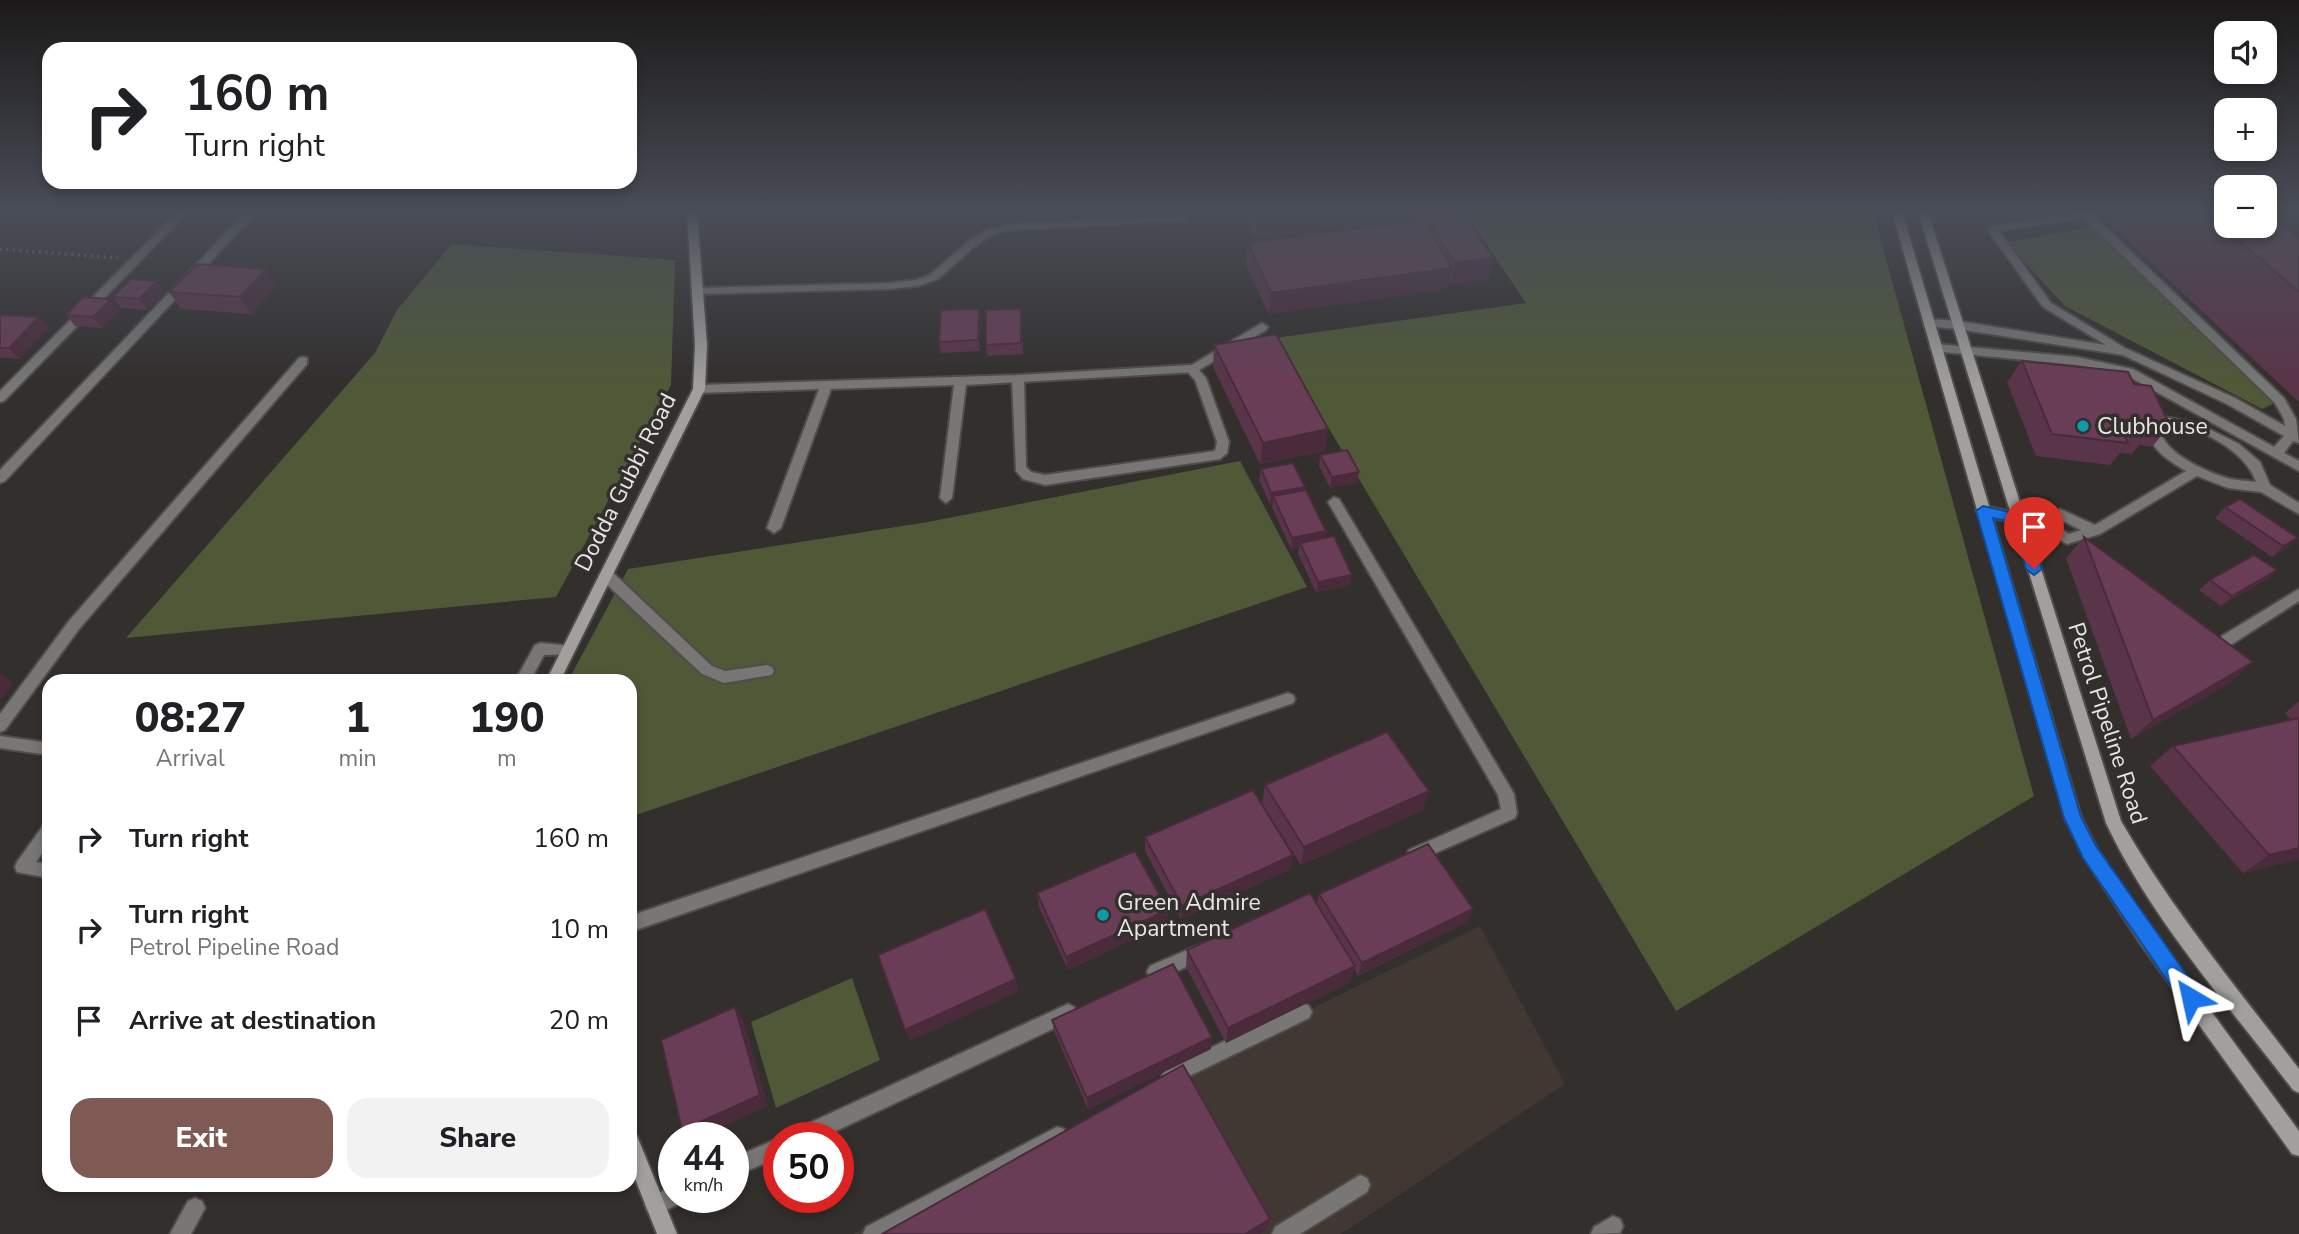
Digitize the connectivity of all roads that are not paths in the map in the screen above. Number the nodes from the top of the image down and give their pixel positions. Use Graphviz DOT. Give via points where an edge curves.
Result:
graph roads {
  1 [pos="127,270"];
  2 [pos="197,270"];
  3 [pos="696,270"];
  4 [pos="942,270"];
  5 [pos="1913,270"];
  6 [pos="1941,270"];
  7 [pos="2021,270"];
  8 [pos="2144,270"];
  9 [pos="698,290"];
  10 [pos="1928,323"];
  11 [pos="1958,325"];
  12 [pos="1262,327"];
  13 [pos="1936,348"];
  14 [pos="1966,351"];
  15 [pos="2126,352"];
  16 [pos="303,361"];
  17 [pos="1191,369"];
  18 [pos="1018,379"];
  19 [pos="960,381"];
  20 [pos="826,385"];
  21 [pos="699,389"];
  22 [pos="0,398"];
  23 [pos="2295,437"];
  24 [pos="2276,453"];
  25 [pos="2299,467"];
  26 [pos="2197,470"];
  27 [pos="0,478"];
  28 [pos="2264,488"];
  29 [pos="946,499"];
  30 [pos="1334,502"];
  31 [pos="2299,509"];
  32 [pos="1983,511"];
  33 [pos="2018,518"];
  34 [pos="774,528"];
  35 [pos="606,575"];
  36 [pos="2299,594"];
  37 [pos="2227,640"];
  38 [pos="568,650"];
  39 [pos="767,671"];
  40 [pos="526,674"];
  41 [pos="556,674"];
  42 [pos="1288,699"];
  43 [pos="0,726"];
  44 [pos="0,743"];
  45 [pos="42,747"];
  46 [pos="42,841"];
  47 [pos="1395,864"];
  48 [pos="42,870"];
  49 [pos="637,922"];
  50 [pos="1219,943"];
  51 [pos="1144,977"];
  52 [pos="1082,1006"];
  53 [pos="1303,1012"];
  54 [pos="2299,1084"];
  55 [pos="1149,1088"];
  56 [pos="833,1122"];
  57 [pos="1077,1126"];
  58 [pos="2299,1147"];
  59 [pos="637,1160"];
  60 [pos="1360,1185"];
  61 [pos="658,1204"];
  62 [pos="655,1205"];
  63 [pos="195,1208"];
  64 [pos="180,1234"];
  65 [pos="667,1234"];
  66 [pos="873,1234"];
  67 [pos="1282,1234"];
  1 -- 22 [label="street"];
  2 -- 27 [label="street"];
  3 -- 9 [label="main road, Dodda Gubbi Road"];
  4 -- 9 [label="street" via="918,283 889,286"];
  5 -- 10 [label="main road"];
  6 -- 11 [label="main road, Petrol Pipeline Road"];
  7 -- 15 [label="street" via="2047,305"];
  8 -- 23 [label="street" via="2280,401"];
  9 -- 21 [label="main road, Dodda Gubbi Road"];
  10 -- 11 [label="street"];
  10 -- 13 [label="main road"];
  11 -- 14 [label="main road, Petrol Pipeline Road"];
  11 -- 15 [label="street"];
  12 -- 17 [label="street"];
  13 -- 14 [label="street"];
  13 -- 32 [label="main road"];
  14 -- 24 [label="street" via="2077,361 2129,372"];
  14 -- 33 [label="main road, Petrol Pipeline Road"];
  15 -- 23 [label="street"];
  16 -- 43 [label="street" via="74,625"];
  17 -- 18 [label="street"];
  17 -- 18 [label="street" via="1200,378 1223,442 1222,453 1045,480 1027,476 1020,468"];
  18 -- 19 [label="street"];
  19 -- 20 [label="street"];
  19 -- 29 [label="street"];
  20 -- 21 [label="street"];
  20 -- 34 [label="street"];
  21 -- 35 [label="main road, Dodda Gubbi Road"];
  23 -- 24 [label="street"];
  24 -- 25 [label="street"];
  26 -- 28 [label="street" via="2229,483"];
  26 -- 28 [label="street" via="2160,446 2152,428 2155,422 2171,419 2193,424 2242,453 2253,462"];
  26 -- 33 [label="street" via="2095,531 2067,539 2038,522"];
  28 -- 31 [label="street"];
  30 -- 47 [label="street" via="1506,794 1508,813"];
  32 -- 33 [label="street"];
  32 -- 58 [label="main road" via="2073,818 2144,934"];
  33 -- 54 [label="main road, Petrol Pipeline Road" via="2114,823 2182,928"];
  35 -- 38 [label="main road, Dodda Gubbi Road"];
  35 -- 39 [label="street" via="706,670 724,677"];
  36 -- 37 [label="street"];
  38 -- 40 [label="street" via="540,649"];
  38 -- 41 [label="main road, Dodda Gubbi Road"];
  42 -- 49 [label="street"];
  44 -- 45 [label="street"];
  46 -- 48 [label="street" via="23,867"];
  50 -- 51 [label="street"];
  52 -- 56 [label="street"];
  53 -- 55 [label="street"];
  57 -- 66 [label="street"];
  59 -- 62 [label="main road"];
  60 -- 67 [label="street"];
  61 -- 62 [label="street"];
  62 -- 65 [label="main road"];
  63 -- 64 [label="street"];
}
